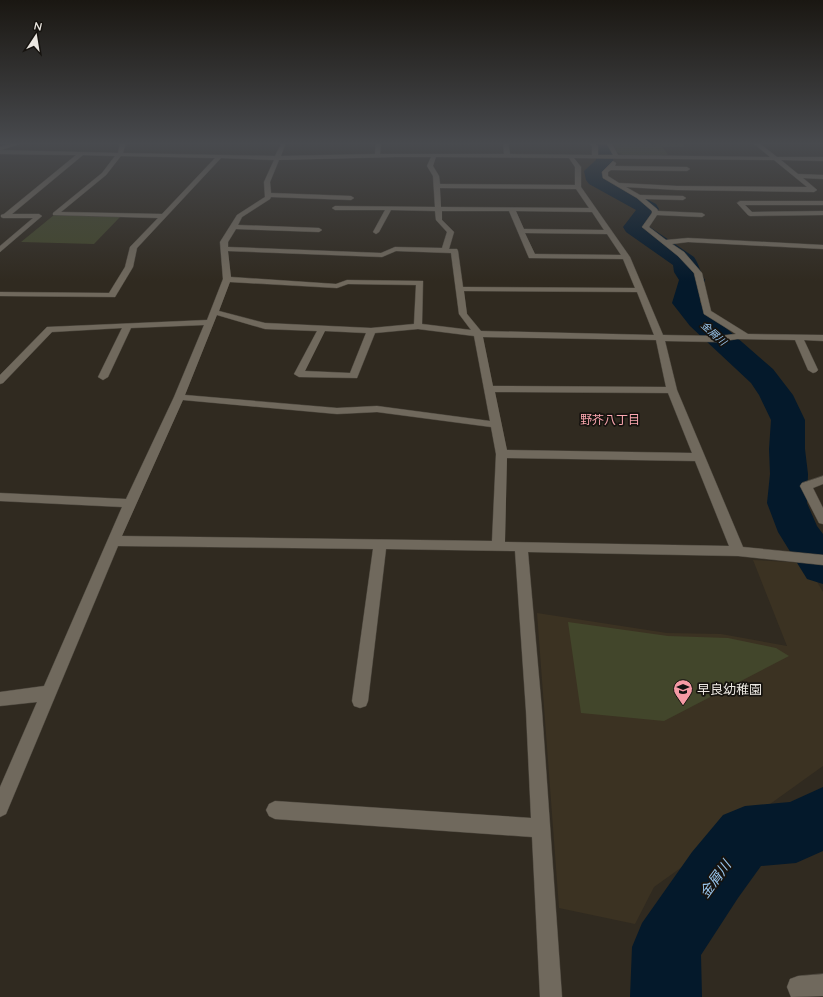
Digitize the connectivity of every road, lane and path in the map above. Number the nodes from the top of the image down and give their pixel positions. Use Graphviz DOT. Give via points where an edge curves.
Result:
graph roads {
  1 [pos="38,189"];
  2 [pos="86,189"];
  3 [pos="189,189"];
  4 [pos="268,189"];
  5 [pos="437,189"];
  6 [pos="579,189"];
  7 [pos="623,189"];
  8 [pos="713,189"];
  9 [pos="818,189"];
  10 [pos="813,190"];
  11 [pos="268,195"];
  12 [pos="639,197"];
  13 [pos="351,198"];
  14 [pos="683,198"];
  15 [pos="823,203"];
  16 [pos="335,208"];
  17 [pos="389,209"];
  18 [pos="438,210"];
  19 [pos="512,210"];
  20 [pos="594,210"];
  21 [pos="823,213"];
  22 [pos="655,214"];
  23 [pos="702,215"];
  24 [pos="3,216"];
  25 [pos="162,216"];
  26 [pos="234,228"];
  27 [pos="319,230"];
  28 [pos="521,231"];
  29 [pos="376,232"];
  30 [pos="609,232"];
  31 [pos="665,242"];
  32 [pos="823,247"];
  33 [pos="224,249"];
  34 [pos="0,250"];
  35 [pos="445,250"];
  36 [pos="626,257"];
  37 [pos="227,279"];
  38 [pos="459,289"];
  39 [pos="640,290"];
  40 [pos="0,294"];
  41 [pos="212,317"];
  42 [pos="128,326"];
  43 [pos="418,326"];
  44 [pos="322,329"];
  45 [pos="371,331"];
  46 [pos="478,334"];
  47 [pos="659,336"];
  48 [pos="747,337"];
  49 [pos="823,338"];
  50 [pos="799,339"];
  51 [pos="813,370"];
  52 [pos="103,377"];
  53 [pos="0,381"];
  54 [pos="489,389"];
  55 [pos="672,390"];
  56 [pos="179,397"];
  57 [pos="496,425"];
  58 [pos="502,454"];
  59 [pos="700,457"];
  60 [pos="823,480"];
  61 [pos="0,497"];
  62 [pos="130,503"];
  63 [pos="823,520"];
  64 [pos="114,541"];
  65 [pos="380,544"];
  66 [pos="498,547"];
  67 [pos="521,548"];
  68 [pos="738,551"];
  69 [pos="823,560"];
  70 [pos="48,693"];
  71 [pos="0,700"];
  72 [pos="360,701"];
  73 [pos="0,808"];
  74 [pos="275,810"];
  75 [pos="541,828"];
  76 [pos="823,985"];
  77 [pos="551,997"];
  78 [pos="802,997"];
  1 -- 24 [label="street"];
  2 -- 25 [label="street" via="55,214"];
  3 -- 25 [label="street"];
  4 -- 11 [label="street"];
  5 -- 18 [label="street"];
  6 -- 20 [label="street"];
  7 -- 12 [label="street"];
  8 -- 10 [label="street"];
  9 -- 10 [label="street"];
  11 -- 13 [label="street"];
  11 -- 26 [label="street" via="268,198 239,216"];
  12 -- 14 [label="street"];
  12 -- 22 [label="street" via="655,210"];
  15 -- 21 [label="street" via="740,203 750,214"];
  16 -- 17 [label="street"];
  17 -- 18 [label="street"];
  17 -- 29 [label="street"];
  18 -- 19 [label="street"];
  18 -- 35 [label="street" via="438,220 451,232"];
  19 -- 20 [label="street"];
  19 -- 28 [label="street"];
  20 -- 30 [label="street"];
  22 -- 23 [label="street"];
  22 -- 31 [label="street" via="646,227"];
  24 -- 34 [label="street" via="39,216"];
  25 -- 40 [label="street" via="134,246 129,267 112,295"];
  26 -- 27 [label="street"];
  26 -- 33 [label="street" via="224,242"];
  28 -- 30 [label="street"];
  28 -- 36 [label="street" via="532,256"];
  30 -- 36 [label="street"];
  31 -- 32 [label="street" via="688,240"];
  31 -- 48 [label="street" via="681,254 698,273 708,312"];
  33 -- 35 [label="street" via="382,255 395,249"];
  33 -- 37 [label="street"];
  35 -- 38 [label="street" via="454,251"];
  36 -- 39 [label="street"];
  37 -- 41 [label="street"];
  37 -- 43 [label="street" via="337,286 347,282 420,284"];
  38 -- 39 [label="street"];
  38 -- 46 [label="street" via="463,314"];
  39 -- 47 [label="street"];
  41 -- 42 [label="street"];
  41 -- 44 [label="street" via="265,326"];
  41 -- 56 [label="street"];
  42 -- 52 [label="street"];
  42 -- 53 [label="street" via="50,329"];
  43 -- 45 [label="street"];
  43 -- 46 [label="street"];
  44 -- 45 [label="street"];
  44 -- 45 [label="street" via="299,374 354,376"];
  46 -- 47 [label="street"];
  46 -- 54 [label="street"];
  47 -- 48 [label="street" via="718,339"];
  47 -- 55 [label="street"];
  48 -- 50 [label="street"];
  49 -- 50 [label="street"];
  50 -- 51 [label="street"];
  54 -- 55 [label="street"];
  54 -- 57 [label="street"];
  55 -- 59 [label="street"];
  56 -- 57 [label="street" via="337,411 377,409"];
  56 -- 62 [label="street"];
  57 -- 58 [label="street"];
  58 -- 59 [label="street"];
  58 -- 66 [label="street"];
  59 -- 68 [label="street"];
  60 -- 63 [label="street" via="806,486"];
  61 -- 62 [label="street"];
  62 -- 64 [label="street"];
  64 -- 65 [label="street"];
  64 -- 70 [label="street"];
  65 -- 66 [label="street"];
  65 -- 72 [label="street"];
  66 -- 67 [label="street"];
  67 -- 68 [label="street"];
  67 -- 75 [label="street"];
  68 -- 69 [label="street"];
  70 -- 71 [label="street"];
  70 -- 73 [label="street"];
  74 -- 75 [label="street"];
  75 -- 77 [label="street"];
  76 -- 78 [label="street" via="798,987"];
}
